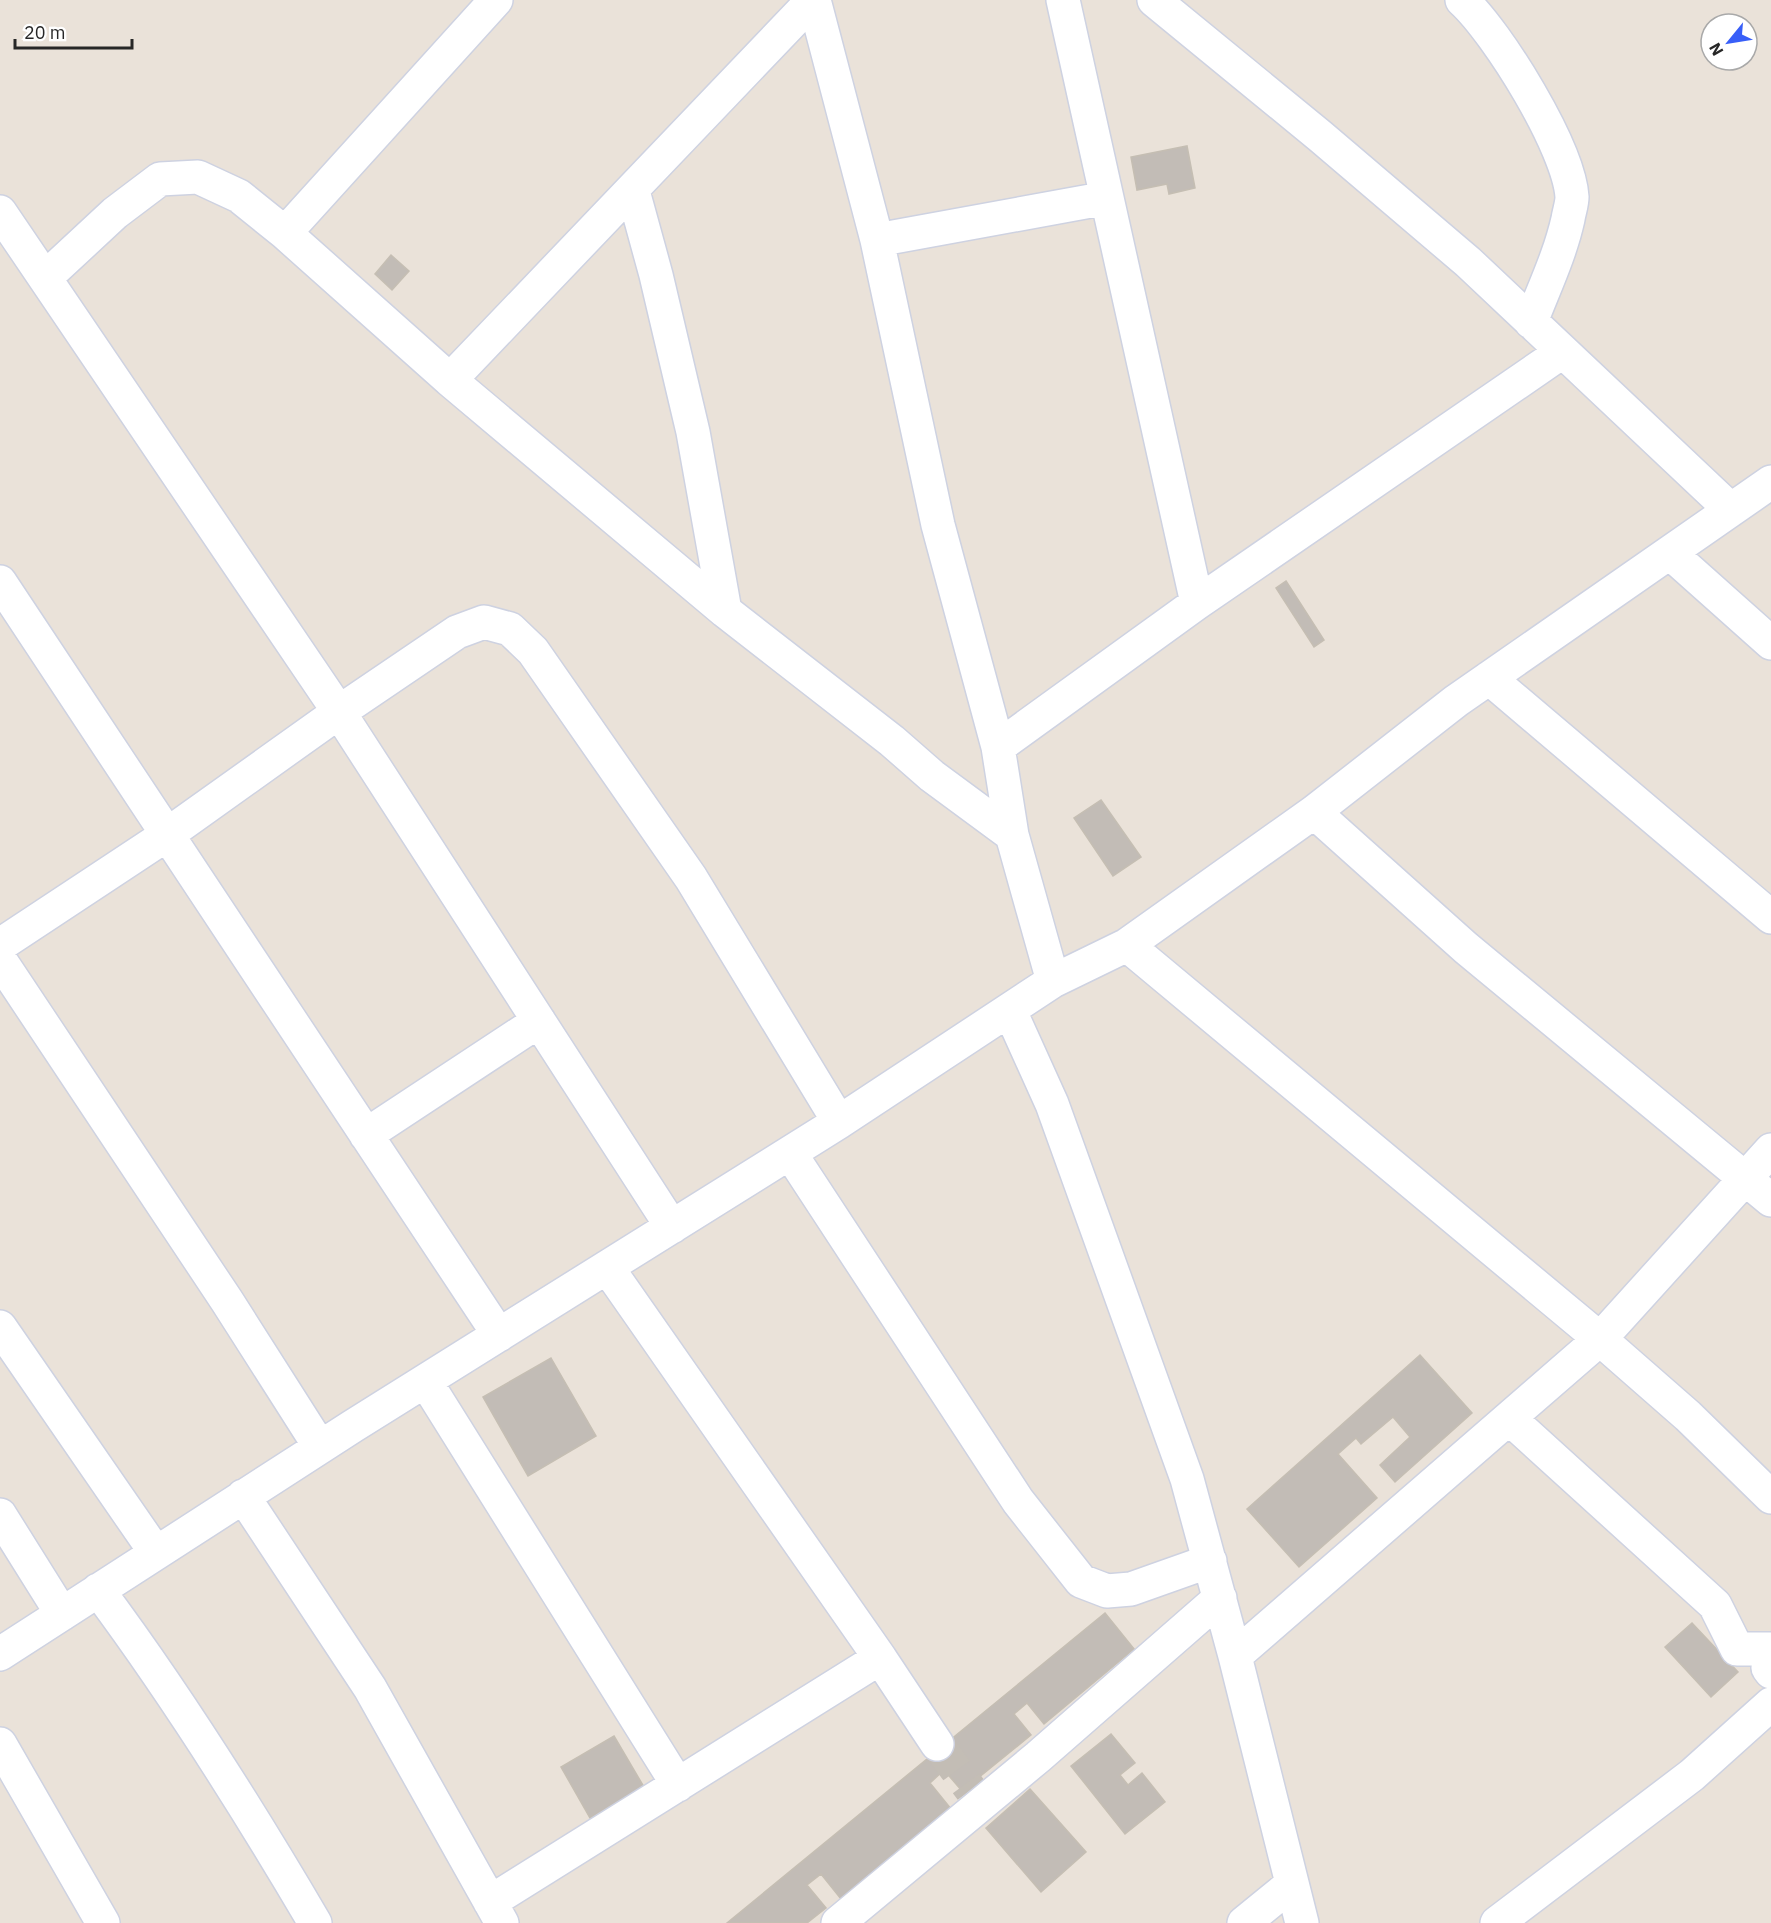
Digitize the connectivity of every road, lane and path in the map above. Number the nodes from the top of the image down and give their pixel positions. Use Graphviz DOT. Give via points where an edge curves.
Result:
graph roads {
  1 [pos="496,0"];
  2 [pos="813,0"];
  3 [pos="1063,0"];
  4 [pos="1154,0"];
  5 [pos="1462,0"];
  6 [pos="633,190"];
  7 [pos="1107,198"];
  8 [pos="0,212"];
  9 [pos="285,234"];
  10 [pos="877,240"];
  11 [pos="45,278"];
  12 [pos="1531,322"];
  13 [pos="1562,352"];
  14 [pos="450,380"];
  15 [pos="1771,483"];
  16 [pos="1731,510"];
  17 [pos="1670,553"];
  18 [pos="0,582"];
  19 [pos="1197,603"];
  20 [pos="725,611"];
  21 [pos="1771,643"];
  22 [pos="1489,678"];
  23 [pos="339,712"];
  24 [pos="998,747"];
  25 [pos="1314,812"];
  26 [pos="168,834"];
  27 [pos="1012,835"];
  28 [pos="1771,916"];
  29 [pos="0,945"];
  30 [pos="1127,945"];
  31 [pos="0,960"];
  32 [pos="1053,981"];
  33 [pos="1010,1011"];
  34 [pos="539,1021"];
  35 [pos="839,1122"];
  36 [pos="366,1134"];
  37 [pos="1771,1150"];
  38 [pos="790,1153"];
  39 [pos="1746,1179"];
  40 [pos="1771,1200"];
  41 [pos="672,1227"];
  42 [pos="607,1268"];
  43 [pos="0,1327"];
  44 [pos="499,1335"];
  45 [pos="1600,1339"];
  46 [pos="426,1382"];
  47 [pos="1509,1418"];
  48 [pos="320,1447"];
  49 [pos="243,1496"];
  50 [pos="1771,1497"];
  51 [pos="0,1515"];
  52 [pos="156,1553"];
  53 [pos="1210,1561"];
  54 [pos="98,1590"];
  55 [pos="1220,1598"];
  56 [pos="62,1614"];
  57 [pos="0,1654"];
  58 [pos="1235,1656"];
  59 [pos="880,1658"];
  60 [pos="1771,1672"];
  61 [pos="1771,1704"];
  62 [pos="0,1744"];
  63 [pos="937,1744"];
  64 [pos="678,1785"];
  65 [pos="1292,1884"];
  66 [pos="496,1912"];
  67 [pos="103,1923"];
  68 [pos="315,1923"];
  69 [pos="838,1923"];
  70 [pos="1244,1923"];
  71 [pos="1302,1923"];
  72 [pos="1497,1923"];
  1 -- 9 [label="street"];
  2 -- 6 [label="street"];
  2 -- 10 [label="street"];
  3 -- 7 [label="street"];
  4 -- 12 [label="street" via="1468,262"];
  5 -- 12 [label="street" via="1475,12 1510,63 1539,110 1566,166 1572,198 1563,240"];
  6 -- 14 [label="street"];
  6 -- 20 [label="street" via="693,432"];
  7 -- 10 [label="street"];
  7 -- 19 [label="street"];
  8 -- 11 [label="street"];
  9 -- 11 [label="street" via="239,196 198,177 160,179 115,213"];
  9 -- 14 [label="street"];
  10 -- 24 [label="street" via="938,525"];
  11 -- 23 [label="street"];
  12 -- 13 [label="street"];
  13 -- 16 [label="street"];
  13 -- 19 [label="street"];
  14 -- 20 [label="street"];
  15 -- 16 [label="street"];
  16 -- 17 [label="street"];
  17 -- 21 [label="street"];
  17 -- 22 [label="street"];
  18 -- 26 [label="street"];
  19 -- 24 [label="street"];
  20 -- 27 [label="street" via="892,741 932,777"];
  22 -- 25 [label="street"];
  22 -- 28 [label="street"];
  23 -- 26 [label="street"];
  23 -- 34 [label="street"];
  23 -- 35 [label="street" via="457,632 484,622 510,629 532,651 691,878"];
  24 -- 27 [label="street"];
  25 -- 30 [label="street"];
  25 -- 39 [label="street" via="1466,948"];
  26 -- 29 [label="street"];
  26 -- 36 [label="street"];
  27 -- 32 [label="street"];
  30 -- 32 [label="street"];
  30 -- 45 [label="street"];
  31 -- 48 [label="street"];
  32 -- 33 [label="street"];
  33 -- 35 [label="street"];
  33 -- 53 [label="street" via="1056,1116 1187,1479"];
  34 -- 36 [label="street"];
  34 -- 41 [label="street"];
  35 -- 38 [label="street"];
  36 -- 44 [label="street"];
  37 -- 39 [label="street"];
  38 -- 41 [label="street"];
  38 -- 53 [label="street" via="1018,1501 1081,1581 1107,1591 1131,1589"];
  39 -- 40 [label="street"];
  39 -- 45 [label="street"];
  41 -- 42 [label="street"];
  42 -- 44 [label="street"];
  42 -- 59 [label="street"];
  43 -- 52 [label="street"];
  44 -- 46 [label="street"];
  45 -- 47 [label="street"];
  45 -- 50 [label="street" via="1688,1416"];
  46 -- 48 [label="street"];
  46 -- 64 [label="street"];
  47 -- 58 [label="street"];
  47 -- 60 [label="street" via="1714,1605 1737,1649 1771,1649"];
  48 -- 49 [label="street"];
  49 -- 52 [label="street"];
  49 -- 66 [label="street" via="370,1688"];
  51 -- 56 [label="street"];
  52 -- 54 [label="street"];
  53 -- 55 [label="street"];
  54 -- 56 [label="street"];
  54 -- 68 [label="street" via="139,1645 254,1821"];
  55 -- 58 [label="street"];
  55 -- 69 [label="street" via="976,1797"];
  56 -- 57 [label="street"];
  58 -- 65 [label="street"];
  59 -- 63 [label="street"];
  59 -- 64 [label="street"];
  61 -- 72 [label="street" via="1692,1775"];
  62 -- 67 [label="street"];
  64 -- 66 [label="street"];
  65 -- 70 [label="street"];
  65 -- 71 [label="street"];
}
